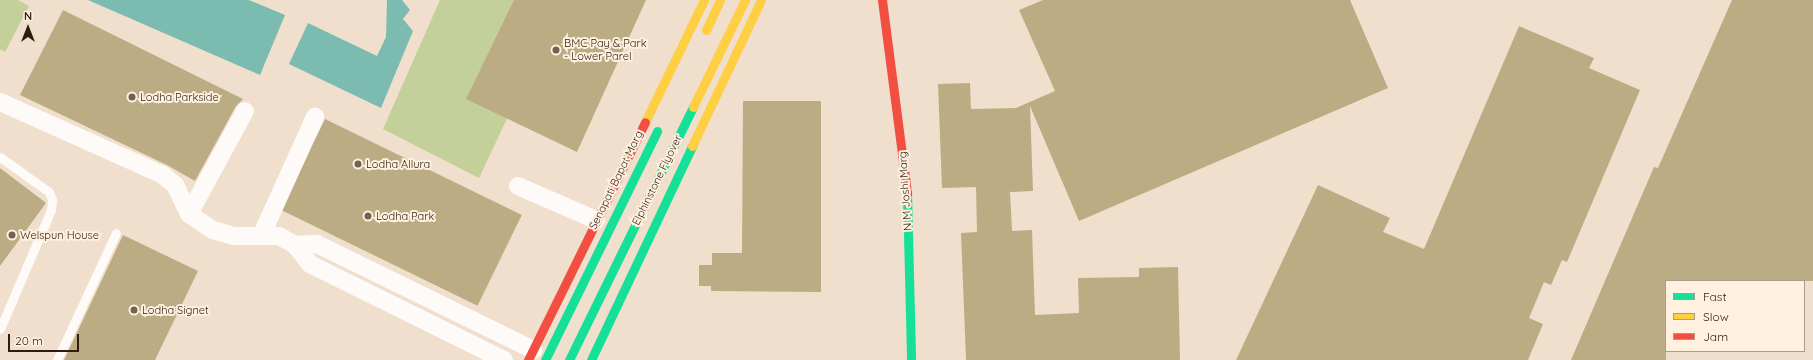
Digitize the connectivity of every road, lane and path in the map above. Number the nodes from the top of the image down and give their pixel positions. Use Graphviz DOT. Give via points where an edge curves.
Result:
graph roads {
  1 [pos="704,0"];
  2 [pos="720,0"];
  3 [pos="745,0"];
  4 [pos="762,0"];
  5 [pos="882,0"];
  6 [pos="700,42"];
  7 [pos="0,102"];
  8 [pos="245,111"];
  9 [pos="315,117"];
  10 [pos="662,120"];
  11 [pos="0,157"];
  12 [pos="518,186"];
  13 [pos="190,214"];
  14 [pos="596,220"];
  15 [pos="116,233"];
  16 [pos="261,236"];
  17 [pos="295,245"];
  18 [pos="0,329"];
  19 [pos="535,357"];
  20 [pos="57,360"];
  21 [pos="504,360"];
  22 [pos="569,360"];
  23 [pos="591,360"];
  24 [pos="911,360"];
  1 -- 14 [label="main road, Senapati Bapat Marg"];
  2 -- 6 [label="main road"];
  3 -- 22 [label="main road, Elphinstone Flyover"];
  4 -- 23 [label="main road"];
  5 -- 24 [label="main road, N M Joshi Marg" via="907,180"];
  7 -- 13 [label="street" via="163,175 175,185"];
  8 -- 13 [label="street"];
  9 -- 16 [label="street"];
  10 -- 19 [label="main road, Elphinstone Flyover"];
  11 -- 18 [label="lane" via="49,192 52,200 51,210"];
  12 -- 14 [label="street"];
  13 -- 16 [label="street" via="213,230 234,236"];
  14 -- 19 [label="main road, Senapati Bapat Marg"];
  15 -- 20 [label="lane"];
  16 -- 17 [label="street" via="278,236"];
  17 -- 19 [label="street" via="317,244"];
  17 -- 21 [label="street" via="310,264"];
}
